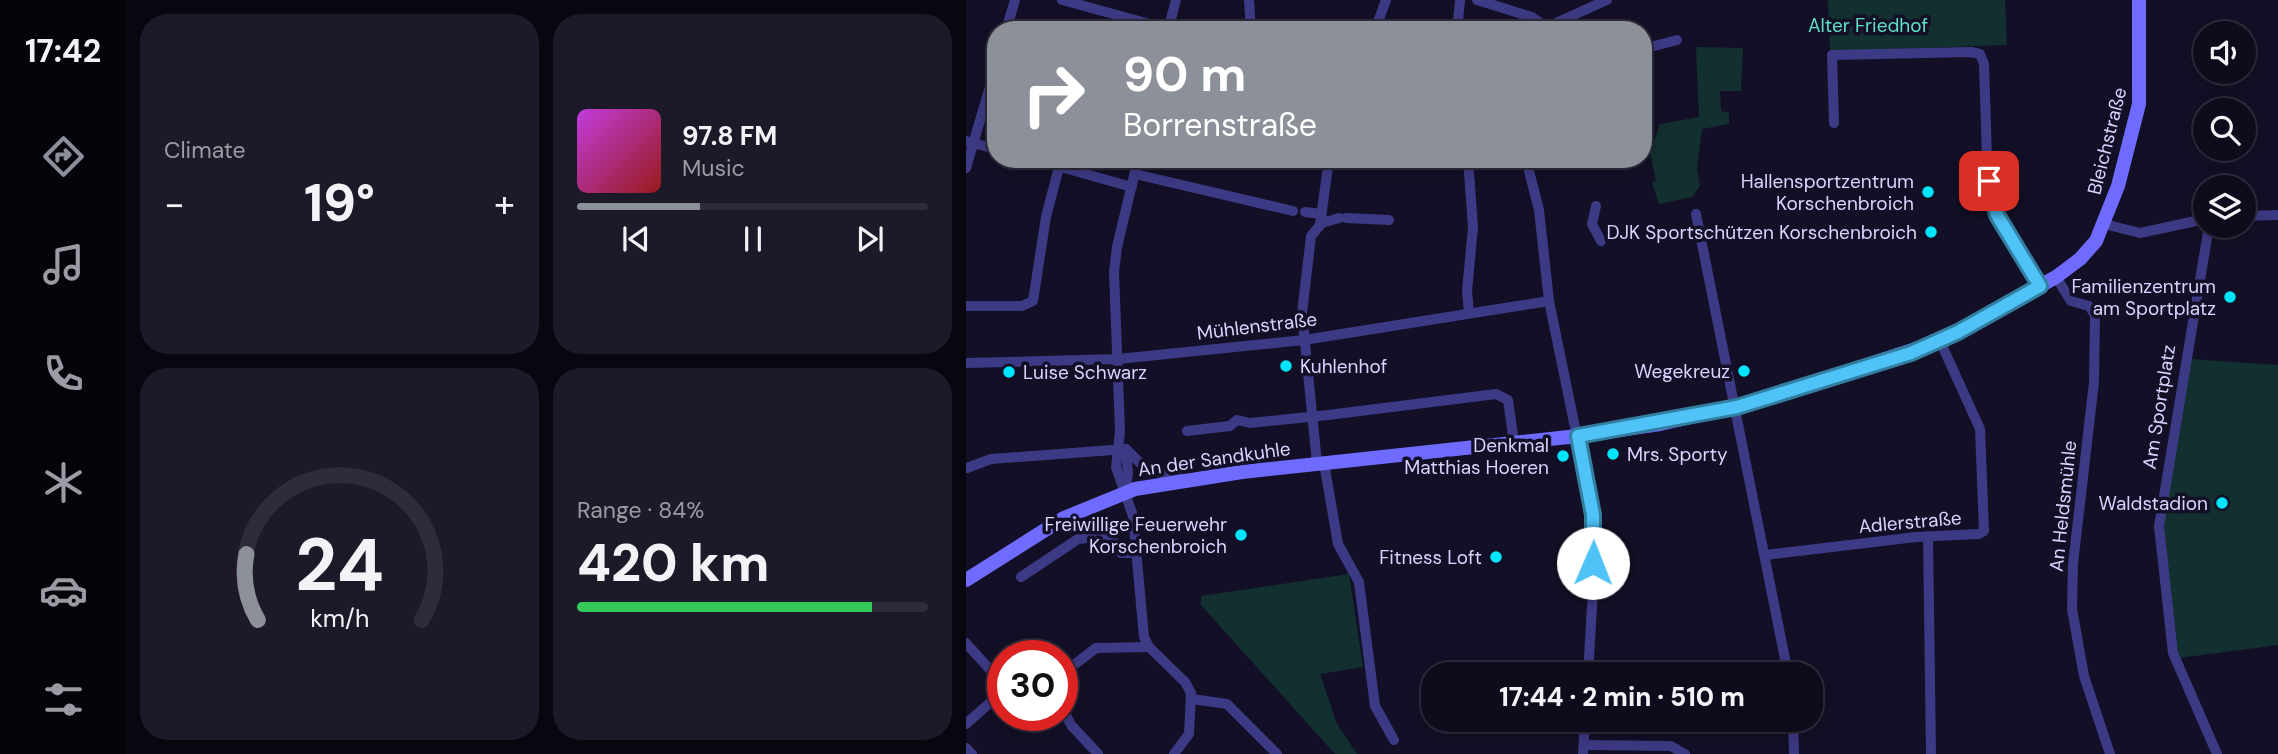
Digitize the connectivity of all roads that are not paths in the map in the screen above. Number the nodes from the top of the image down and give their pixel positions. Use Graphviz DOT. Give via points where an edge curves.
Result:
graph roads {
  1 [pos="1015,0"];
  2 [pos="1062,0"];
  3 [pos="1176,0"];
  4 [pos="1249,0"];
  5 [pos="1386,0"];
  6 [pos="1461,0"];
  7 [pos="1477,0"];
  8 [pos="1607,0"];
  9 [pos="2139,0"];
  10 [pos="1009,21"];
  11 [pos="1139,21"];
  12 [pos="1170,21"];
  13 [pos="1250,21"];
  14 [pos="1378,21"];
  15 [pos="1458,21"];
  16 [pos="1538,21"];
  17 [pos="1560,21"];
  18 [pos="1677,40"];
  19 [pos="1652,47"];
  20 [pos="987,92"];
  21 [pos="1834,123"];
  22 [pos="970,142"];
  23 [pos="987,147"];
  24 [pos="966,168"];
  25 [pos="1059,168"];
  26 [pos="1063,168"];
  27 [pos="1137,168"];
  28 [pos="1328,168"];
  29 [pos="1469,168"];
  30 [pos="1528,168"];
  31 [pos="1135,174"];
  32 [pos="1132,187"];
  33 [pos="1595,206"];
  34 [pos="1293,211"];
  35 [pos="1305,212"];
  36 [pos="1696,214"];
  37 [pos="2278,215"];
  38 [pos="2256,216"];
  39 [pos="1321,219"];
  40 [pos="1389,220"];
  41 [pos="2193,222"];
  42 [pos="2104,224"];
  43 [pos="2206,238"];
  44 [pos="1601,241"];
  45 [pos="2093,246"];
  46 [pos="2056,276"];
  47 [pos="2040,286"];
  48 [pos="1549,301"];
  49 [pos="966,306"];
  50 [pos="1469,313"];
  51 [pos="1304,340"];
  52 [pos="1940,341"];
  53 [pos="1118,359"];
  54 [pos="966,363"];
  55 [pos="1737,407"];
  56 [pos="1312,417"];
  57 [pos="1187,431"];
  58 [pos="1578,436"];
  59 [pos="1514,443"];
  60 [pos="1121,449"];
  61 [pos="1321,463"];
  62 [pos="967,467"];
  63 [pos="1184,479"];
  64 [pos="1125,492"];
  65 [pos="1928,536"];
  66 [pos="1137,554"];
  67 [pos="1765,555"];
  68 [pos="1021,577"];
  69 [pos="966,580"];
  70 [pos="966,643"];
  71 [pos="1149,648"];
  72 [pos="1078,662"];
  73 [pos="1588,662"];
  74 [pos="1786,662"];
  75 [pos="987,666"];
  76 [pos="1192,699"];
  77 [pos="987,705"];
  78 [pos="966,724"];
  79 [pos="1077,731"];
  80 [pos="1585,732"];
  81 [pos="1794,732"];
  82 [pos="1394,740"];
  83 [pos="966,748"];
  84 [pos="1584,750"];
  85 [pos="972,754"];
  86 [pos="1098,754"];
  87 [pos="1174,754"];
  88 [pos="1277,754"];
  89 [pos="1685,754"];
  90 [pos="1794,754"];
  91 [pos="1931,754"];
  92 [pos="2110,754"];
  93 [pos="2217,754"];
  1 -- 10 [label="street"];
  2 -- 11 [label="street"];
  3 -- 12 [label="street"];
  4 -- 13 [label="street"];
  5 -- 14 [label="street"];
  6 -- 15 [label="street"];
  7 -- 16 [label="street"];
  8 -- 17 [label="street"];
  9 -- 42 [label="main road, Bleichstraße" via="2139,104"];
  18 -- 19 [label="street"];
  20 -- 22 [label="street"];
  21 -- 47 [label="street" via="1832,55 1981,55 1992,198 1997,215"];
  22 -- 23 [label="street"];
  22 -- 24 [label="street"];
  25 -- 49 [label="street" via="1032,301 1022,306"];
  26 -- 32 [label="street"];
  27 -- 31 [label="street"];
  28 -- 39 [label="street"];
  29 -- 50 [label="street" via="1473,227"];
  30 -- 48 [label="street" via="1539,210"];
  31 -- 32 [label="street"];
  31 -- 34 [label="street"];
  32 -- 53 [label="street" via="1115,260"];
  33 -- 44 [label="street" via="1592,224"];
  35 -- 39 [label="street"];
  36 -- 55 [label="street"];
  37 -- 38 [label="street"];
  39 -- 40 [label="street"];
  39 -- 51 [label="street" via="1310,241 1302,313"];
  41 -- 42 [label="street" via="2145,232"];
  42 -- 45 [label="main road, Bleichstraße"];
  43 -- 93 [label="street, Am Sportplatz" via="2159,526 2172,653"];
  45 -- 46 [label="main road, An der Sandkuhle"];
  46 -- 47 [label="main road, An der Sandkuhle"];
  46 -- 92 [label="street, An Heldsmühle" via="2072,302 2089,306 2095,315 2094,382 2071,609 2084,676"];
  47 -- 52 [label="main road, An der Sandkuhle"];
  48 -- 50 [label="street, Mühlenstraße"];
  48 -- 58 [label="street"];
  50 -- 51 [label="street, Mühlenstraße"];
  51 -- 53 [label="street, Mühlenstraße"];
  51 -- 56 [label="street"];
  52 -- 55 [label="main road, An der Sandkuhle"];
  52 -- 65 [label="street, Adlerstraße" via="1980,429 1985,528 1979,534"];
  53 -- 54 [label="street, Mühlenstraße"];
  53 -- 60 [label="street"];
  55 -- 58 [label="main road, An der Sandkuhle"];
  55 -- 67 [label="street"];
  56 -- 57 [label="street" via="1250,423 1237,420 1230,426"];
  56 -- 59 [label="street" via="1499,394 1509,404"];
  56 -- 61 [label="street"];
  58 -- 59 [label="main road, An der Sandkuhle"];
  58 -- 73 [label="street" via="1594,526"];
  59 -- 61 [label="main road, An der Sandkuhle"];
  60 -- 62 [label="street" via="991,459"];
  60 -- 63 [label="street" via="1145,468"];
  60 -- 64 [label="street" via="1128,477"];
  61 -- 63 [label="main road, An der Sandkuhle"];
  61 -- 82 [label="street" via="1338,544 1359,582 1375,706"];
  63 -- 64 [label="main road, An der Sandkuhle"];
  64 -- 66 [label="street"];
  64 -- 69 [label="main road, An der Sandkuhle" via="1064,518"];
  65 -- 67 [label="street, Adlerstraße"];
  65 -- 91 [label="street"];
  66 -- 68 [label="street" via="1121,553 1110,536 1084,537"];
  66 -- 71 [label="street" via="1142,628"];
  67 -- 74 [label="street"];
  70 -- 75 [label="street"];
  71 -- 72 [label="street" via="1097,648"];
  71 -- 76 [label="street" via="1185,682"];
  76 -- 87 [label="street" via="1188,737"];
  76 -- 88 [label="street" via="1227,704"];
  77 -- 78 [label="street"];
  79 -- 86 [label="street"];
  80 -- 84 [label="street"];
  81 -- 90 [label="street"];
  83 -- 85 [label="street"];
  84 -- 89 [label="street" via="1671,746"];
}
